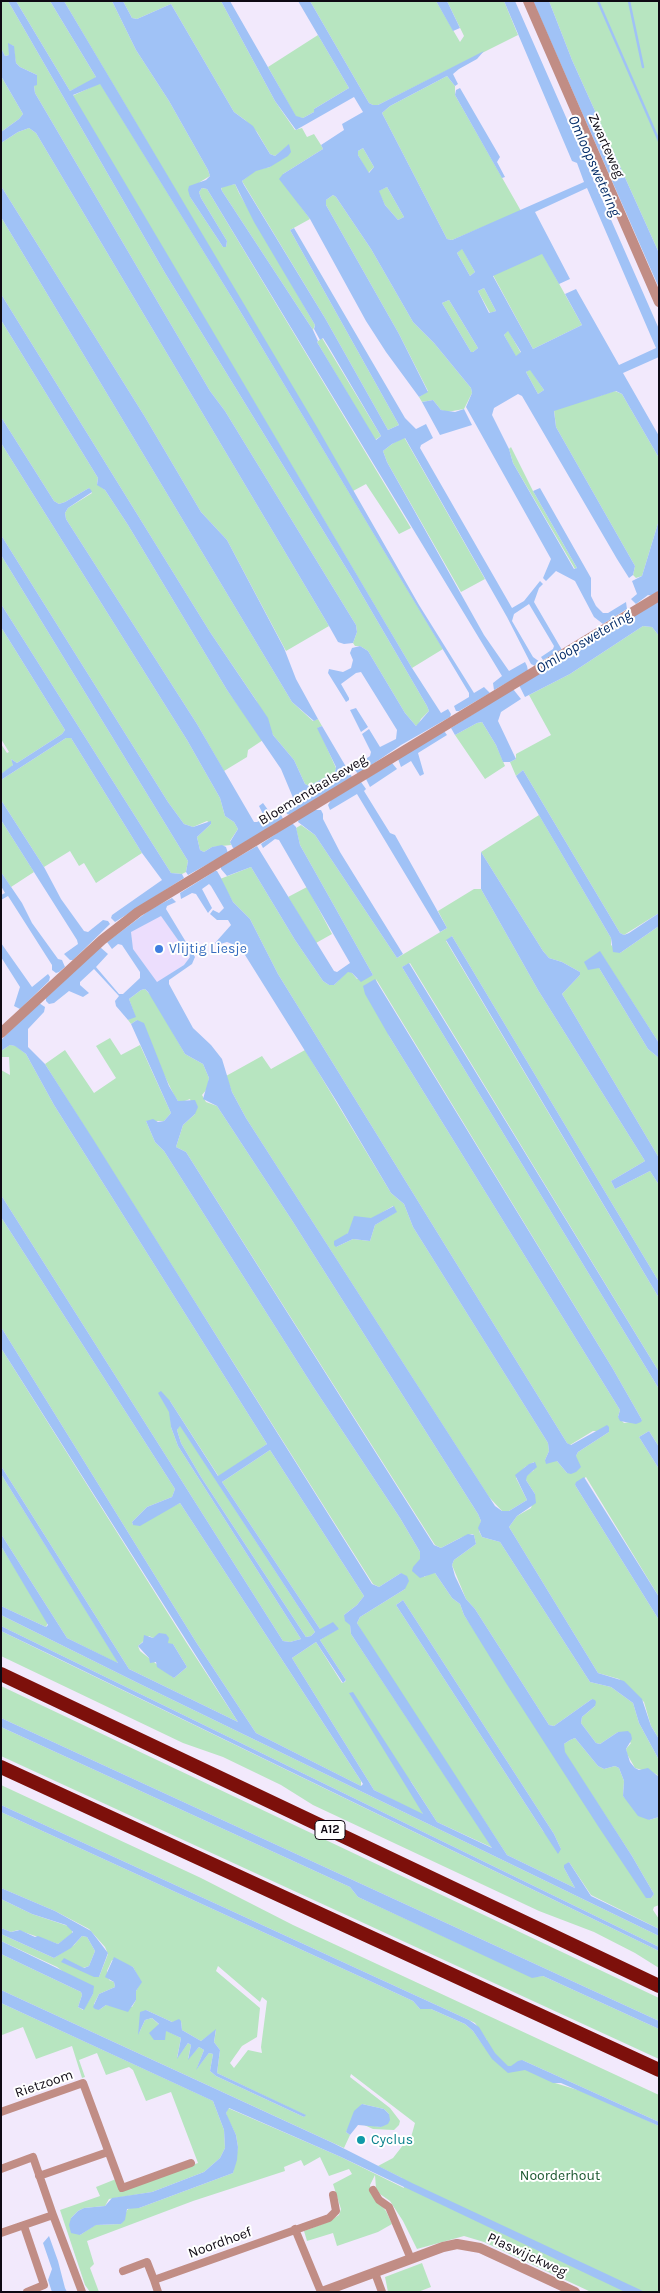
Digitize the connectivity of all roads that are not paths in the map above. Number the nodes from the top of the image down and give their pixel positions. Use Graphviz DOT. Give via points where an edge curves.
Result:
graph roads {
  1 [pos="528,1"];
  2 [pos="659,302"];
  3 [pos="656,598"];
  4 [pos="1,1033"];
  5 [pos="1,1674"];
  6 [pos="1,1767"];
  7 [pos="659,1986"];
  8 [pos="659,2070"];
  9 [pos="1,2112"];
  10 [pos="108,2152"];
  11 [pos="191,2163"];
  12 [pos="1,2169"];
  13 [pos="39,2176"];
  14 [pos="373,2190"];
  15 [pos="333,2195"];
  16 [pos="52,2215"];
  17 [pos="24,2226"];
  18 [pos="295,2229"];
  19 [pos="1,2234"];
  20 [pos="411,2259"];
  21 [pos="123,2271"];
  22 [pos="374,2273"];
  23 [pos="154,2280"];
  24 [pos="27,2292"];
  25 [pos="82,2292"];
  26 [pos="158,2292"];
  27 [pos="321,2292"];
  28 [pos="382,2292"];
  29 [pos="574,2292"];
  1 -- 2 [label="street, Zwarteweg" via="530,15 545,50"];
  3 -- 4 [label="street, Bloemendaalseweg" via="138,912 102,940"];
  5 -- 7 [label="highway, A12"];
  6 -- 8 [label="highway"];
  9 -- 10 [label="street, Rietzoom" via="83,2084"];
  10 -- 11 [label="street, Rietzoom" via="122,2188"];
  10 -- 13 [label="street"];
  12 -- 13 [label="street" via="32,2157"];
  13 -- 16 [label="street"];
  14 -- 20 [label="street" via="389,2207"];
  15 -- 18 [label="street, Noordhoef" via="336,2212 329,2218"];
  16 -- 17 [label="street"];
  16 -- 25 [label="street"];
  17 -- 19 [label="street"];
  17 -- 24 [label="street" via="44,2285"];
  18 -- 23 [label="street, Noordhoef"];
  18 -- 27 [label="street"];
  20 -- 22 [label="street, Plaswijckweg"];
  20 -- 29 [label="street, Plaswijckweg" via="449,2245 472,2245"];
  21 -- 23 [label="street" via="147,2262"];
  22 -- 27 [label="street, Plaswijckweg"];
  22 -- 28 [label="street"];
  23 -- 26 [label="street"];
}
